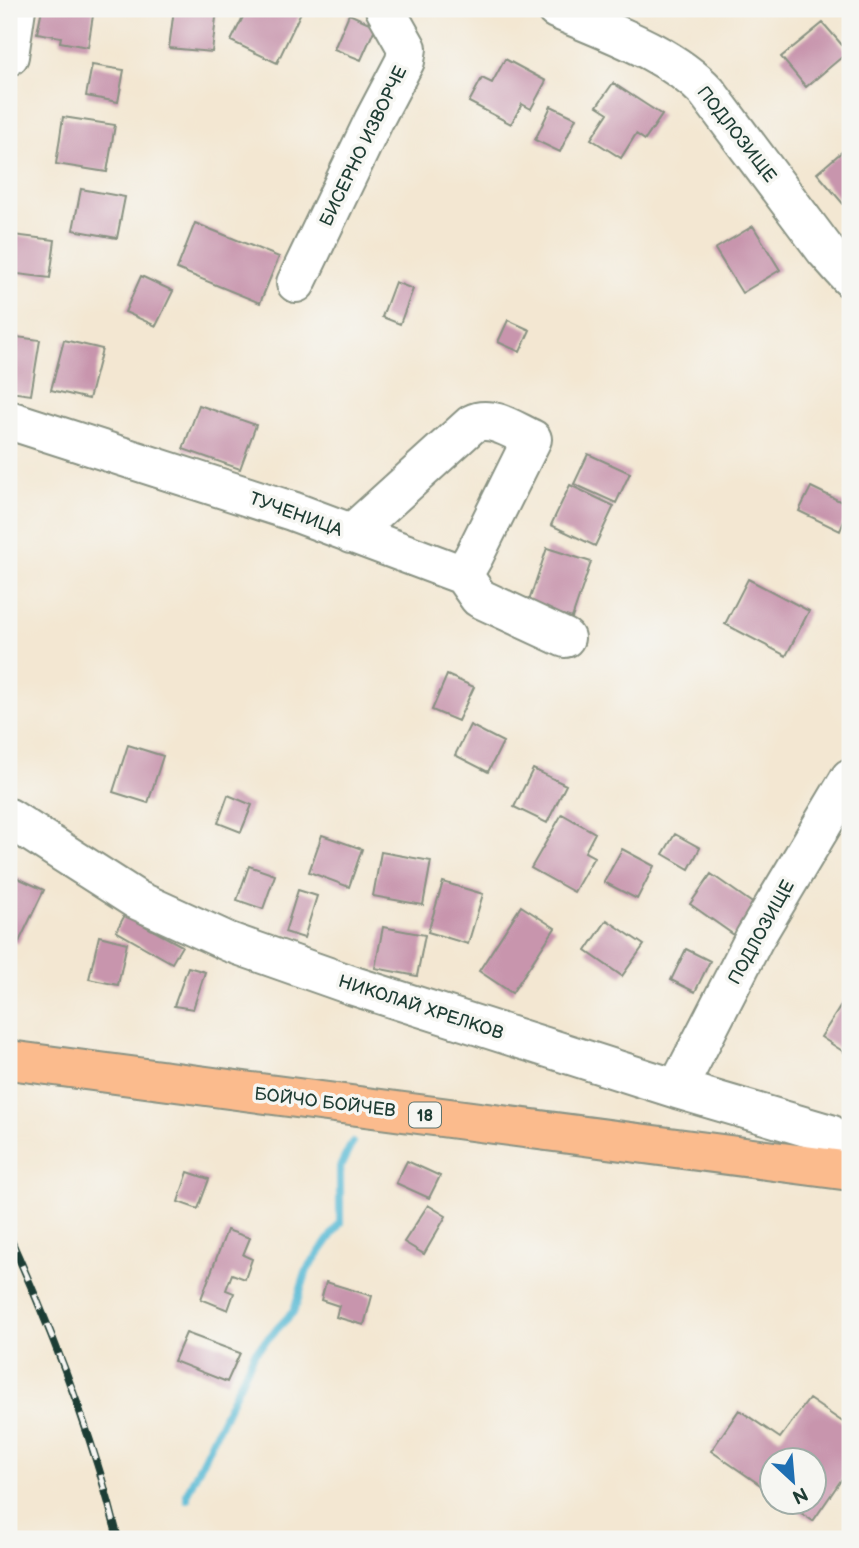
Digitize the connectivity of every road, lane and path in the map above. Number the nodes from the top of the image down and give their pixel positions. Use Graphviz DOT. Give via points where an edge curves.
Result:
graph roads {
  1 [pos="16,9"];
  2 [pos="385,9"];
  3 [pos="556,9"];
  4 [pos="9,57"];
  5 [pos="850,278"];
  6 [pos="296,283"];
  7 [pos="9,420"];
  8 [pos="351,534"];
  9 [pos="463,575"];
  10 [pos="565,638"];
  11 [pos="850,782"];
  12 [pos="9,818"];
  13 [pos="22,1062"];
  14 [pos="677,1089"];
  15 [pos="850,1153"];
  16 [pos="850,1171"];
  1 -- 4 [label="street"];
  2 -- 6 [label="street, БИСЕРНО ИЗВОРЧЕ" via="407,48 405,61"];
  3 -- 5 [label="street, ПОДЛОЗИЩЕ" via="654,54 694,78"];
  7 -- 8 [label="street, ТУЧЕНИЦА"];
  8 -- 9 [label="street, ТУЧЕНИЦА"];
  8 -- 9 [label="street" via="472,424 489,420 532,439"];
  9 -- 10 [label="street, ТУЧЕНИЦА" via="479,598"];
  11 -- 14 [label="street, ПОДЛОЗИЩЕ" via="754,939"];
  12 -- 14 [label="street, НИКОЛАЙ ХРЕЛКОВ" via="138,900 229,942"];
  13 -- 16 [label="highway, БОЙЧО БОЙЧЕВ / 18"];
  14 -- 15 [label="street, НИКОЛАЙ ХРЕЛКОВ" via="830,1134"];
}
